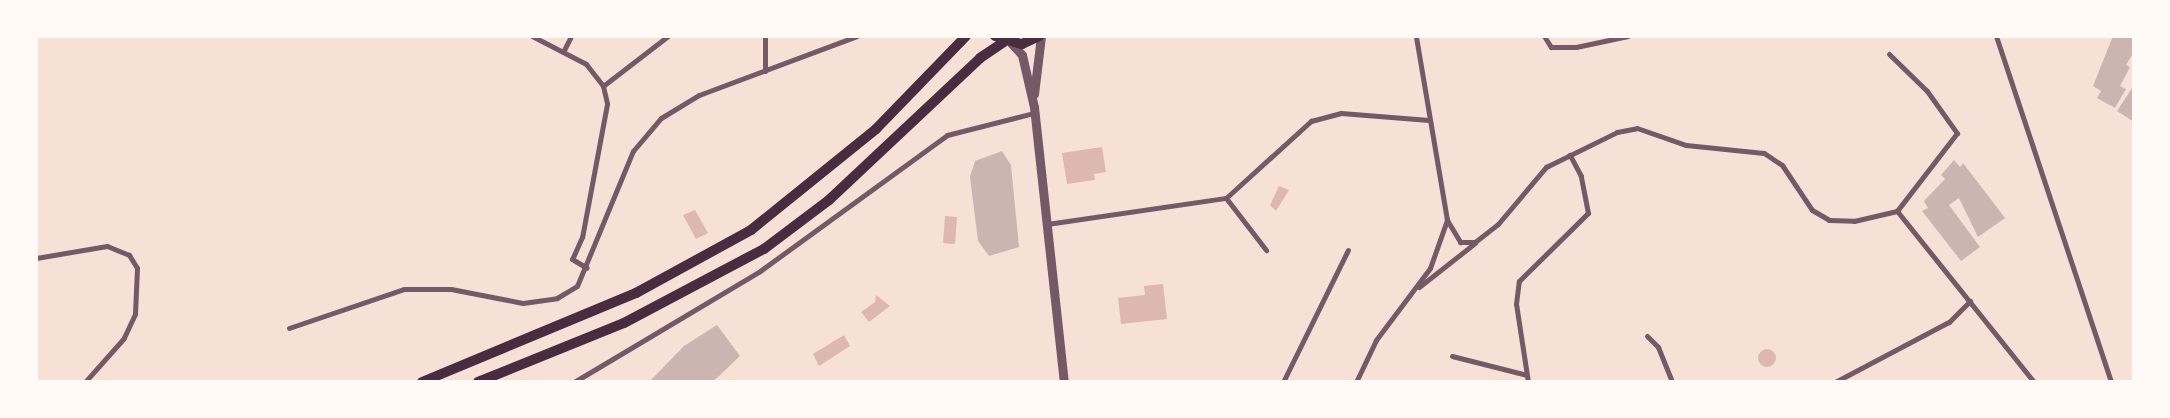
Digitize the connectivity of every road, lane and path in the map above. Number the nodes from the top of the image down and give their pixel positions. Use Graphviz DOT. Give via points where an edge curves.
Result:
graph roads {
  1 [pos="532,36"];
  2 [pos="570,36"];
  3 [pos="668,36"];
  4 [pos="765,36"];
  5 [pos="857,36"];
  6 [pos="966,36"];
  7 [pos="995,36"];
  8 [pos="1040,36"];
  9 [pos="1416,36"];
  10 [pos="1544,36"];
  11 [pos="1628,36"];
  12 [pos="1996,36"];
  13 [pos="1008,43"];
  14 [pos="563,52"];
  15 [pos="1890,54"];
  16 [pos="765,71"];
  17 [pos="603,86"];
  18 [pos="1034,110"];
  19 [pos="1429,120"];
  20 [pos="1570,155"];
  21 [pos="1226,198"];
  22 [pos="1897,211"];
  23 [pos="1447,220"];
  24 [pos="1047,224"];
  25 [pos="1476,242"];
  26 [pos="1266,250"];
  27 [pos="1348,250"];
  28 [pos="36,258"];
  29 [pos="587,268"];
  30 [pos="1415,290"];
  31 [pos="1970,301"];
  32 [pos="289,328"];
  33 [pos="1647,336"];
  34 [pos="1452,356"];
  35 [pos="1527,375"];
  36 [pos="85,382"];
  37 [pos="422,382"];
  38 [pos="478,382"];
  39 [pos="574,382"];
  40 [pos="1064,382"];
  41 [pos="1283,382"];
  42 [pos="1356,382"];
  43 [pos="1528,382"];
  44 [pos="1672,382"];
  45 [pos="1835,382"];
  46 [pos="2034,382"];
  47 [pos="2111,382"];
  1 -- 14 [label="street"];
  2 -- 14 [label="street"];
  3 -- 17 [label="street"];
  4 -- 16 [label="street"];
  5 -- 16 [label="street"];
  6 -- 37 [label="main road" via="876,129 751,230 636,293"];
  7 -- 13 [label="main road"];
  8 -- 13 [label="main road"];
  8 -- 18 [label="street" via="1035,52"];
  9 -- 19 [label="street"];
  10 -- 11 [label="street" via="1551,47 1576,47"];
  12 -- 47 [label="street"];
  13 -- 18 [label="street" via="1022,55"];
  13 -- 38 [label="main road" via="980,58 829,200 764,248 624,324"];
  14 -- 17 [label="street" via="586,64"];
  15 -- 22 [label="street" via="1927,91 1957,133"];
  16 -- 29 [label="street" via="699,95 661,118 633,151"];
  17 -- 29 [label="street" via="608,104 582,237 572,259"];
  18 -- 24 [label="street"];
  18 -- 39 [label="street" via="948,135 760,271"];
  19 -- 21 [label="street" via="1341,113 1311,121"];
  19 -- 23 [label="street"];
  20 -- 22 [label="street" via="1617,132 1636,128 1686,146 1764,153 1782,165 1812,210 1829,220 1854,221"];
  20 -- 25 [label="street" via="1546,168 1498,224"];
  20 -- 35 [label="street" via="1581,176 1588,212 1520,281 1516,304"];
  21 -- 24 [label="street"];
  21 -- 26 [label="street"];
  22 -- 31 [label="street"];
  23 -- 25 [label="street" via="1460,242"];
  23 -- 30 [label="street" via="1430,268"];
  24 -- 40 [label="street"];
  25 -- 30 [label="street"];
  27 -- 41 [label="street"];
  28 -- 36 [label="street" via="107,246 129,255 137,268 135,314 124,338"];
  29 -- 32 [label="street" via="577,286 557,298 523,303 451,289 404,288"];
  30 -- 42 [label="street" via="1376,340"];
  31 -- 45 [label="street" via="1949,322"];
  31 -- 46 [label="street"];
  33 -- 44 [label="street" via="1658,347"];
  34 -- 35 [label="street"];
  35 -- 43 [label="street"];
}
